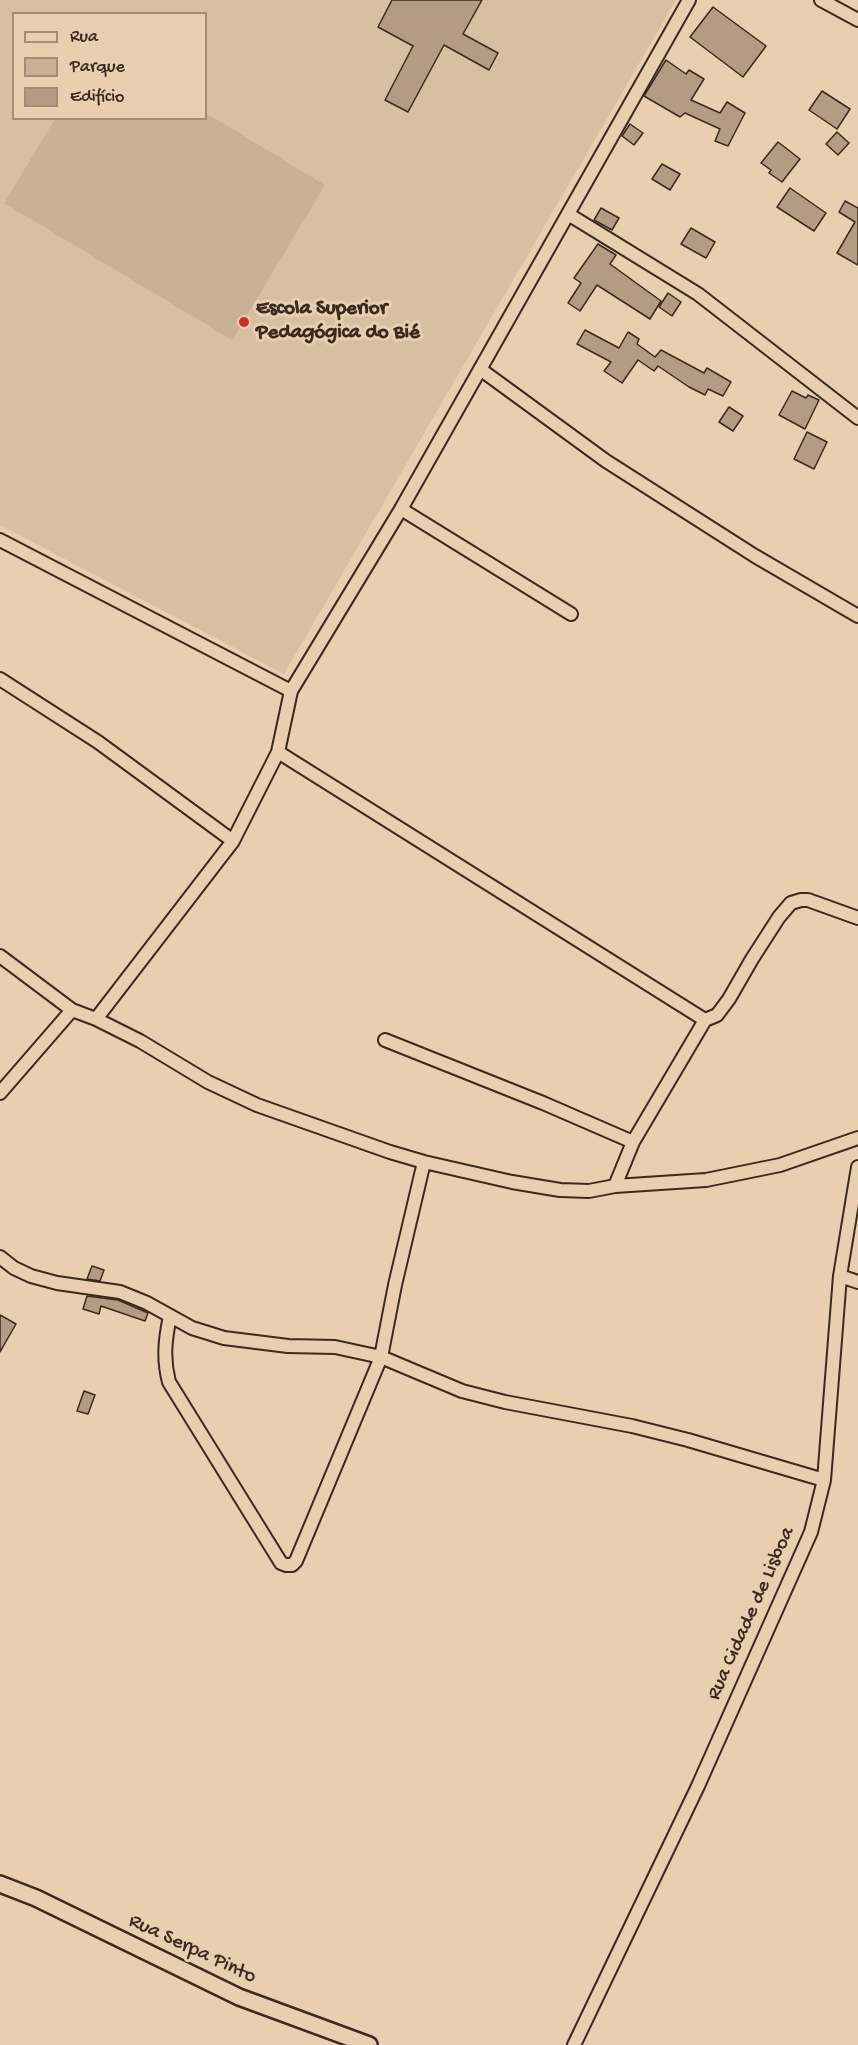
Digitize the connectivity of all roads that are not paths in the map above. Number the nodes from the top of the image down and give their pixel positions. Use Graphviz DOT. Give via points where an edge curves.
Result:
graph roads {
  1 [pos="689,0"];
  2 [pos="821,0"];
  3 [pos="858,21"];
  4 [pos="568,214"];
  5 [pos="480,369"];
  6 [pos="858,418"];
  7 [pos="401,508"];
  8 [pos="0,540"];
  9 [pos="571,614"];
  10 [pos="858,616"];
  11 [pos="0,679"];
  12 [pos="291,691"];
  13 [pos="278,752"];
  14 [pos="233,841"];
  15 [pos="858,918"];
  16 [pos="0,956"];
  17 [pos="72,1010"];
  18 [pos="96,1019"];
  19 [pos="705,1020"];
  20 [pos="385,1040"];
  21 [pos="0,1093"];
  22 [pos="858,1138"];
  23 [pos="633,1142"];
  24 [pos="424,1162"];
  25 [pos="858,1167"];
  26 [pos="615,1186"];
  27 [pos="0,1257"];
  28 [pos="840,1276"];
  29 [pos="858,1282"];
  30 [pos="170,1316"];
  31 [pos="381,1357"];
  32 [pos="824,1480"];
  33 [pos="0,1884"];
  34 [pos="369,2045"];
  35 [pos="574,2045"];
  1 -- 4 [label="street"];
  2 -- 3 [label="street"];
  4 -- 5 [label="street"];
  4 -- 6 [label="street" via="698,294"];
  5 -- 7 [label="street"];
  5 -- 10 [label="street" via="606,461"];
  7 -- 9 [label="street"];
  7 -- 12 [label="street"];
  8 -- 12 [label="street"];
  11 -- 14 [label="street" via="98,742"];
  12 -- 13 [label="street"];
  13 -- 14 [label="street"];
  13 -- 19 [label="street"];
  14 -- 18 [label="street"];
  15 -- 19 [label="street" via="808,900 791,903 729,999 717,1015"];
  16 -- 17 [label="street"];
  17 -- 18 [label="street"];
  17 -- 21 [label="street"];
  18 -- 24 [label="street" via="256,1105"];
  19 -- 23 [label="street"];
  20 -- 23 [label="street"];
  22 -- 26 [label="street" via="780,1165 706,1180"];
  23 -- 26 [label="street"];
  24 -- 26 [label="street" via="560,1190 589,1191"];
  24 -- 31 [label="street"];
  25 -- 28 [label="street, Rua Cidade de Lisboa"];
  27 -- 30 [label="street" via="31,1276 120,1292"];
  28 -- 29 [label="street"];
  28 -- 32 [label="street, Rua Cidade de Lisboa"];
  30 -- 31 [label="street" via="224,1338 335,1347"];
  30 -- 31 [label="street" via="164,1346 169,1382 286,1566 296,1561"];
  31 -- 32 [label="street" via="462,1391 677,1437"];
  32 -- 35 [label="street, Rua Cidade de Lisboa" via="810,1532 698,1786"];
  33 -- 34 [label="street, Rua Serpa Pinto" via="239,1997"];
}
